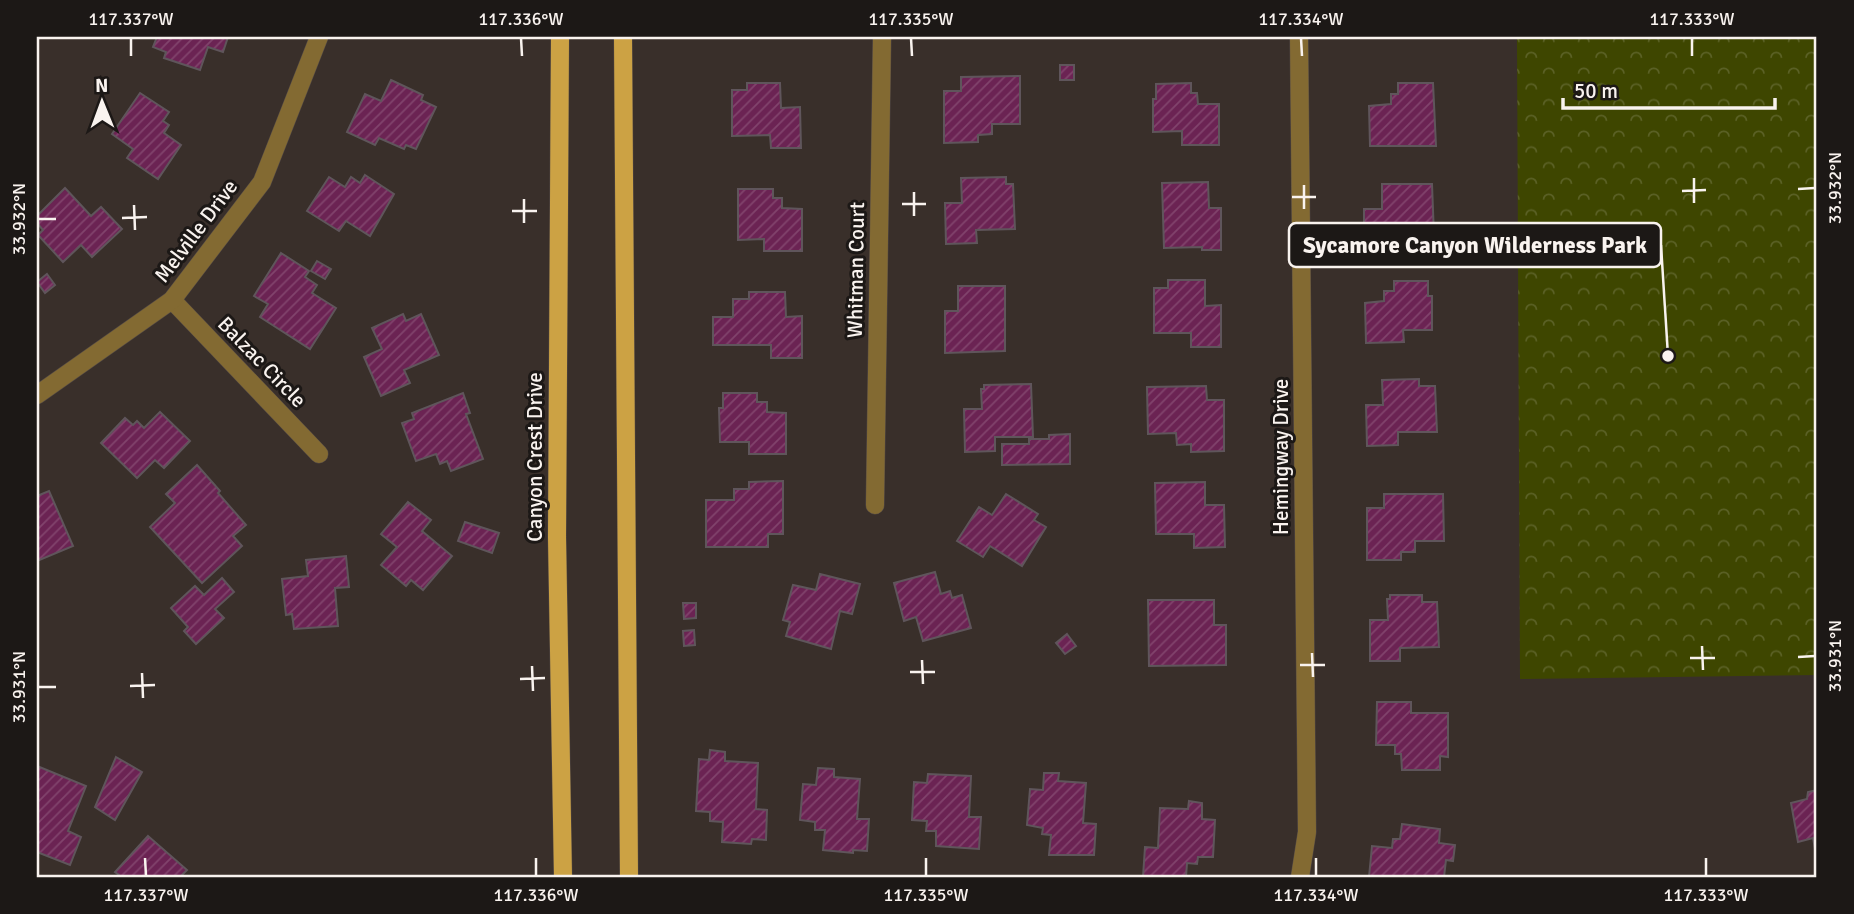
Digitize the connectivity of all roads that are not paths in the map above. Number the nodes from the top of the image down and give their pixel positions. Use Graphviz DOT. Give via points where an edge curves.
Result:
graph roads {
  1 [pos="319,37"];
  2 [pos="560,37"];
  3 [pos="623,37"];
  4 [pos="881,37"];
  5 [pos="1299,37"];
  6 [pos="172,300"];
  7 [pos="37,396"];
  8 [pos="319,454"];
  9 [pos="875,505"];
  10 [pos="563,877"];
  11 [pos="629,877"];
  12 [pos="1300,877"];
  1 -- 6 [label="street, Melville Drive" via="262,182"];
  2 -- 10 [label="main road, Canyon Crest Drive" via="557,537"];
  3 -- 11 [label="main road"];
  4 -- 9 [label="street, Whitman Court"];
  5 -- 12 [label="street, Hemingway Drive" via="1307,818"];
  6 -- 7 [label="street, Melville Drive"];
  6 -- 8 [label="street, Balzac Circle"];
}
